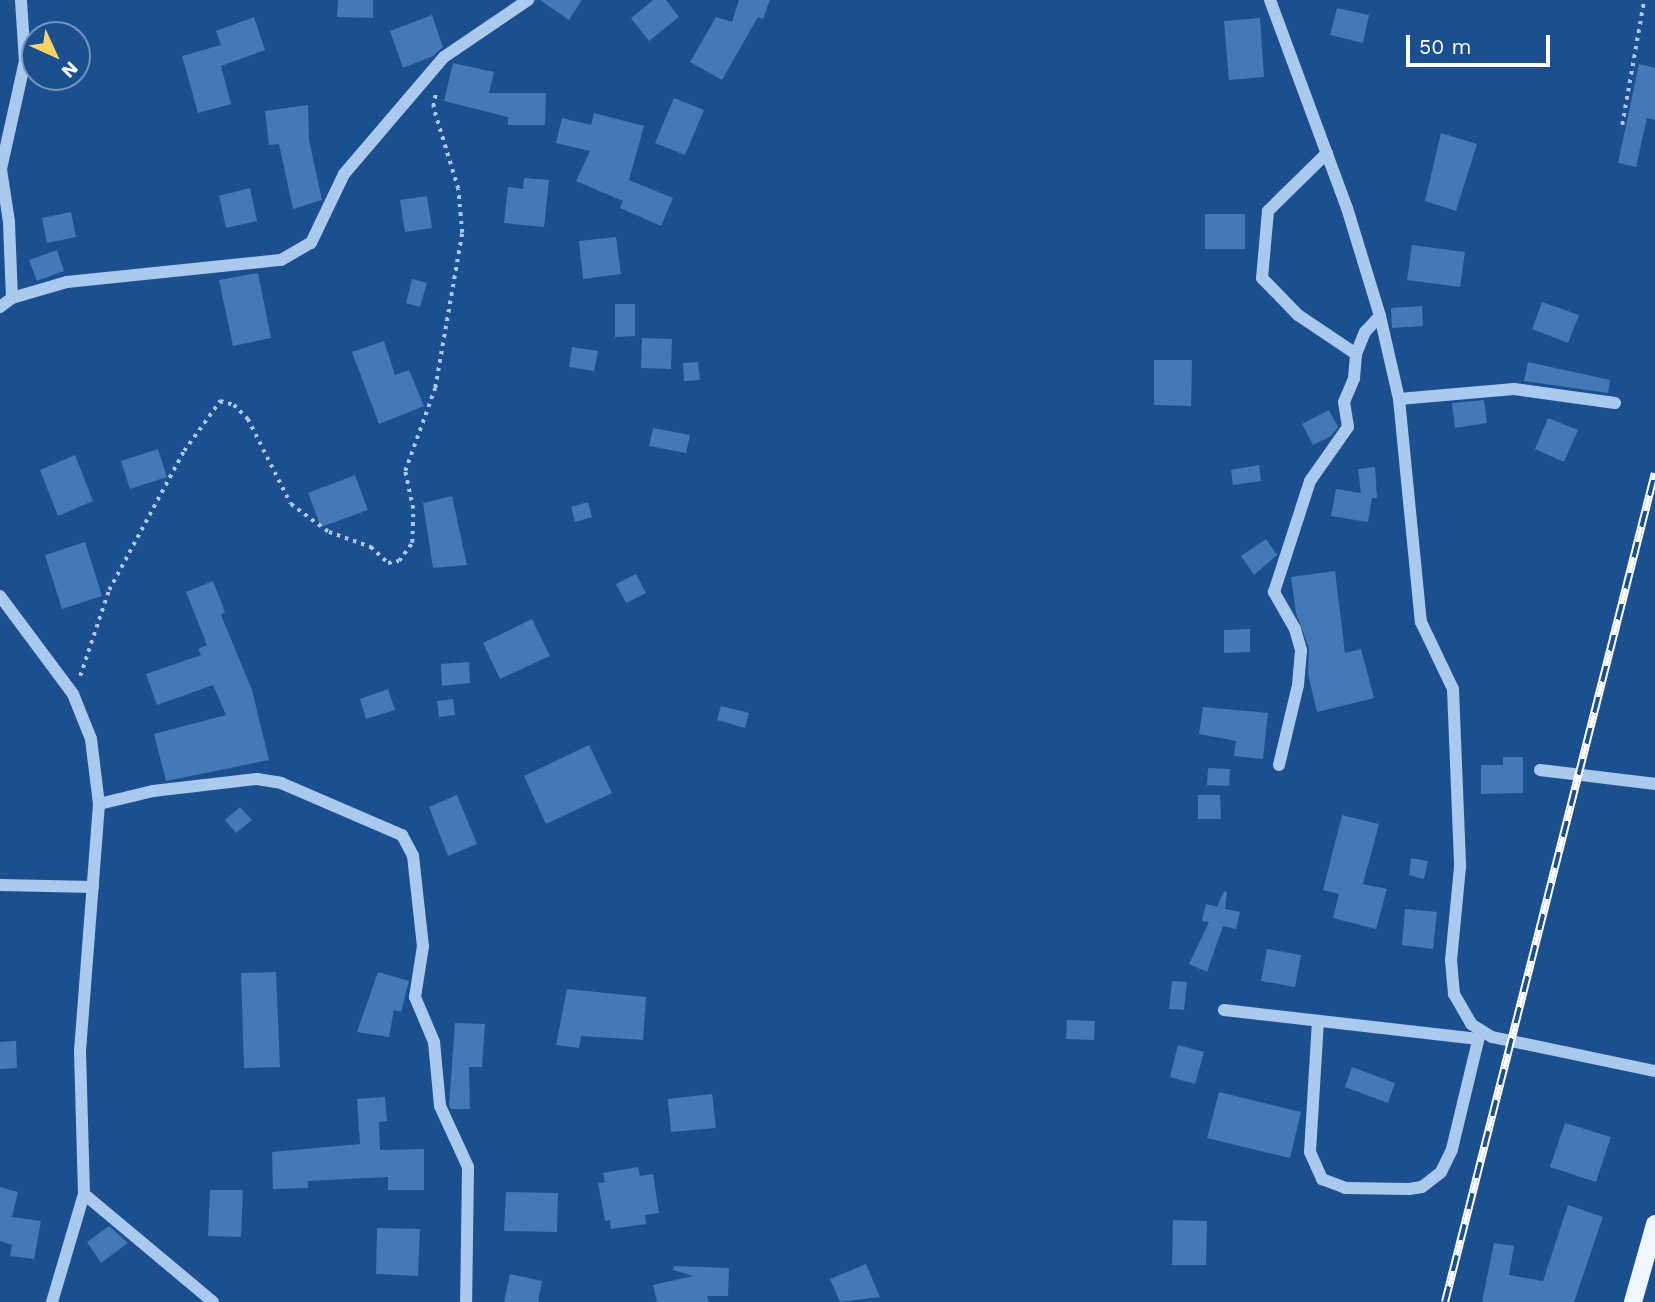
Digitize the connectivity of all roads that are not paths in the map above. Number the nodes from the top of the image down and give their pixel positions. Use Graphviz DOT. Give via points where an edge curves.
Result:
graph roads {
  1 [pos="22,0"];
  2 [pos="528,0"];
  3 [pos="1269,0"];
  4 [pos="5,127"];
  5 [pos="1327,153"];
  6 [pos="12,298"];
  7 [pos="0,307"];
  8 [pos="1380,316"];
  9 [pos="1356,354"];
  10 [pos="1399,399"];
  11 [pos="1615,403"];
  12 [pos="0,596"];
  13 [pos="1279,765"];
  14 [pos="1540,770"];
  15 [pos="1655,785"];
  16 [pos="100,804"];
  17 [pos="0,885"];
  18 [pos="93,887"];
  19 [pos="1224,1010"];
  20 [pos="1318,1021"];
  21 [pos="1479,1036"];
  22 [pos="1655,1071"];
  23 [pos="84,1194"];
  24 [pos="1655,1224"];
  25 [pos="52,1302"];
  26 [pos="213,1302"];
  27 [pos="466,1302"];
  28 [pos="1633,1302"];
  1 -- 4 [label="street" via="25,61"];
  2 -- 6 [label="street" via="444,57 344,174 311,243 281,260 67,282"];
  3 -- 5 [label="street"];
  4 -- 6 [label="street" via="1,169"];
  5 -- 8 [label="street"];
  5 -- 9 [label="street" via="1268,211 1262,278 1298,314"];
  6 -- 7 [label="street"];
  8 -- 9 [label="street" via="1365,332"];
  8 -- 10 [label="street"];
  9 -- 13 [label="street" via="1354,378 1344,402 1348,427 1310,481 1274,592 1301,650 1298,685"];
  10 -- 11 [label="street" via="1514,389"];
  10 -- 21 [label="street" via="1422,622 1453,689 1460,867 1450,974 1460,1008"];
  12 -- 16 [label="street" via="73,694 91,739"];
  14 -- 15 [label="street"];
  16 -- 18 [label="street"];
  16 -- 27 [label="street" via="153,790 257,779 281,783 402,835 412,856 423,946 415,998 434,1042 440,1107 468,1167"];
  17 -- 18 [label="street"];
  18 -- 23 [label="street" via="80,1051"];
  19 -- 20 [label="street"];
  20 -- 21 [label="street"];
  20 -- 21 [label="street" via="1310,1152 1322,1178 1345,1188 1422,1187 1441,1172 1452,1149"];
  21 -- 22 [label="street"];
  23 -- 25 [label="street"];
  23 -- 26 [label="street"];
  24 -- 28 [label="main road"];
}
